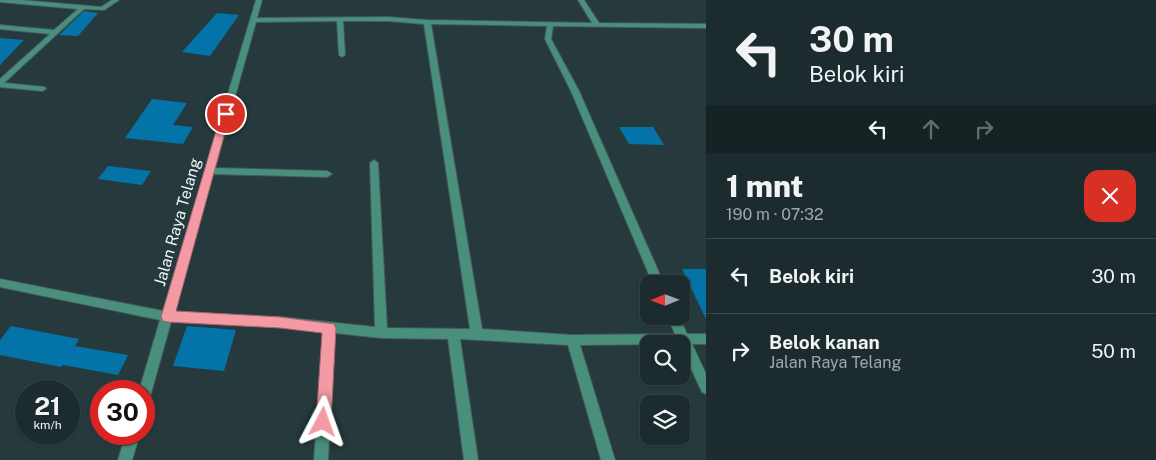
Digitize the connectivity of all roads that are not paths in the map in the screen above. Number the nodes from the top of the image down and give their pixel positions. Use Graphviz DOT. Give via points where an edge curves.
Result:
graph roads {
  1 [pos="0,0"];
  2 [pos="116,0"];
  3 [pos="259,0"];
  4 [pos="581,0"];
  5 [pos="83,7"];
  6 [pos="253,20"];
  7 [pos="340,20"];
  8 [pos="427,22"];
  9 [pos="550,25"];
  10 [pos="597,25"];
  11 [pos="706,26"];
  12 [pos="0,28"];
  13 [pos="55,32"];
  14 [pos="342,55"];
  15 [pos="0,84"];
  16 [pos="42,89"];
  17 [pos="374,163"];
  18 [pos="209,171"];
  19 [pos="327,174"];
  20 [pos="655,275"];
  21 [pos="0,283"];
  22 [pos="168,317"];
  23 [pos="329,328"];
  24 [pos="381,333"];
  25 [pos="477,334"];
  26 [pos="453,335"];
  27 [pos="690,338"];
  28 [pos="640,339"];
  29 [pos="706,339"];
  30 [pos="572,340"];
  31 [pos="690,353"];
  32 [pos="149,380"];
  33 [pos="706,388"];
  34 [pos="130,445"];
  35 [pos="125,460"];
  36 [pos="321,460"];
  37 [pos="470,460"];
  38 [pos="608,460"];
  1 -- 5 [label="street"];
  2 -- 5 [label="street" via="107,8"];
  3 -- 6 [label="street, Jalan Raya Telang"];
  4 -- 10 [label="street"];
  5 -- 13 [label="street"];
  6 -- 7 [label="street"];
  6 -- 18 [label="street, Jalan Raya Telang"];
  7 -- 8 [label="street"];
  7 -- 14 [label="street"];
  8 -- 9 [label="street"];
  8 -- 25 [label="street"];
  9 -- 10 [label="street"];
  9 -- 20 [label="street" via="548,39 575,91"];
  10 -- 11 [label="street"];
  12 -- 13 [label="street"];
  13 -- 15 [label="street"];
  15 -- 16 [label="street"];
  17 -- 24 [label="street"];
  18 -- 19 [label="street"];
  18 -- 22 [label="street, Jalan Raya Telang"];
  21 -- 22 [label="street"];
  22 -- 23 [label="street" via="280,322"];
  22 -- 32 [label="street, Jalan Raya Telang"];
  23 -- 24 [label="street"];
  23 -- 36 [label="street"];
  24 -- 26 [label="street"];
  25 -- 26 [label="street"];
  25 -- 30 [label="street"];
  26 -- 37 [label="street"];
  27 -- 29 [label="street"];
  28 -- 30 [label="street"];
  30 -- 38 [label="street"];
  31 -- 33 [label="street"];
  34 -- 35 [label="street"];
}
